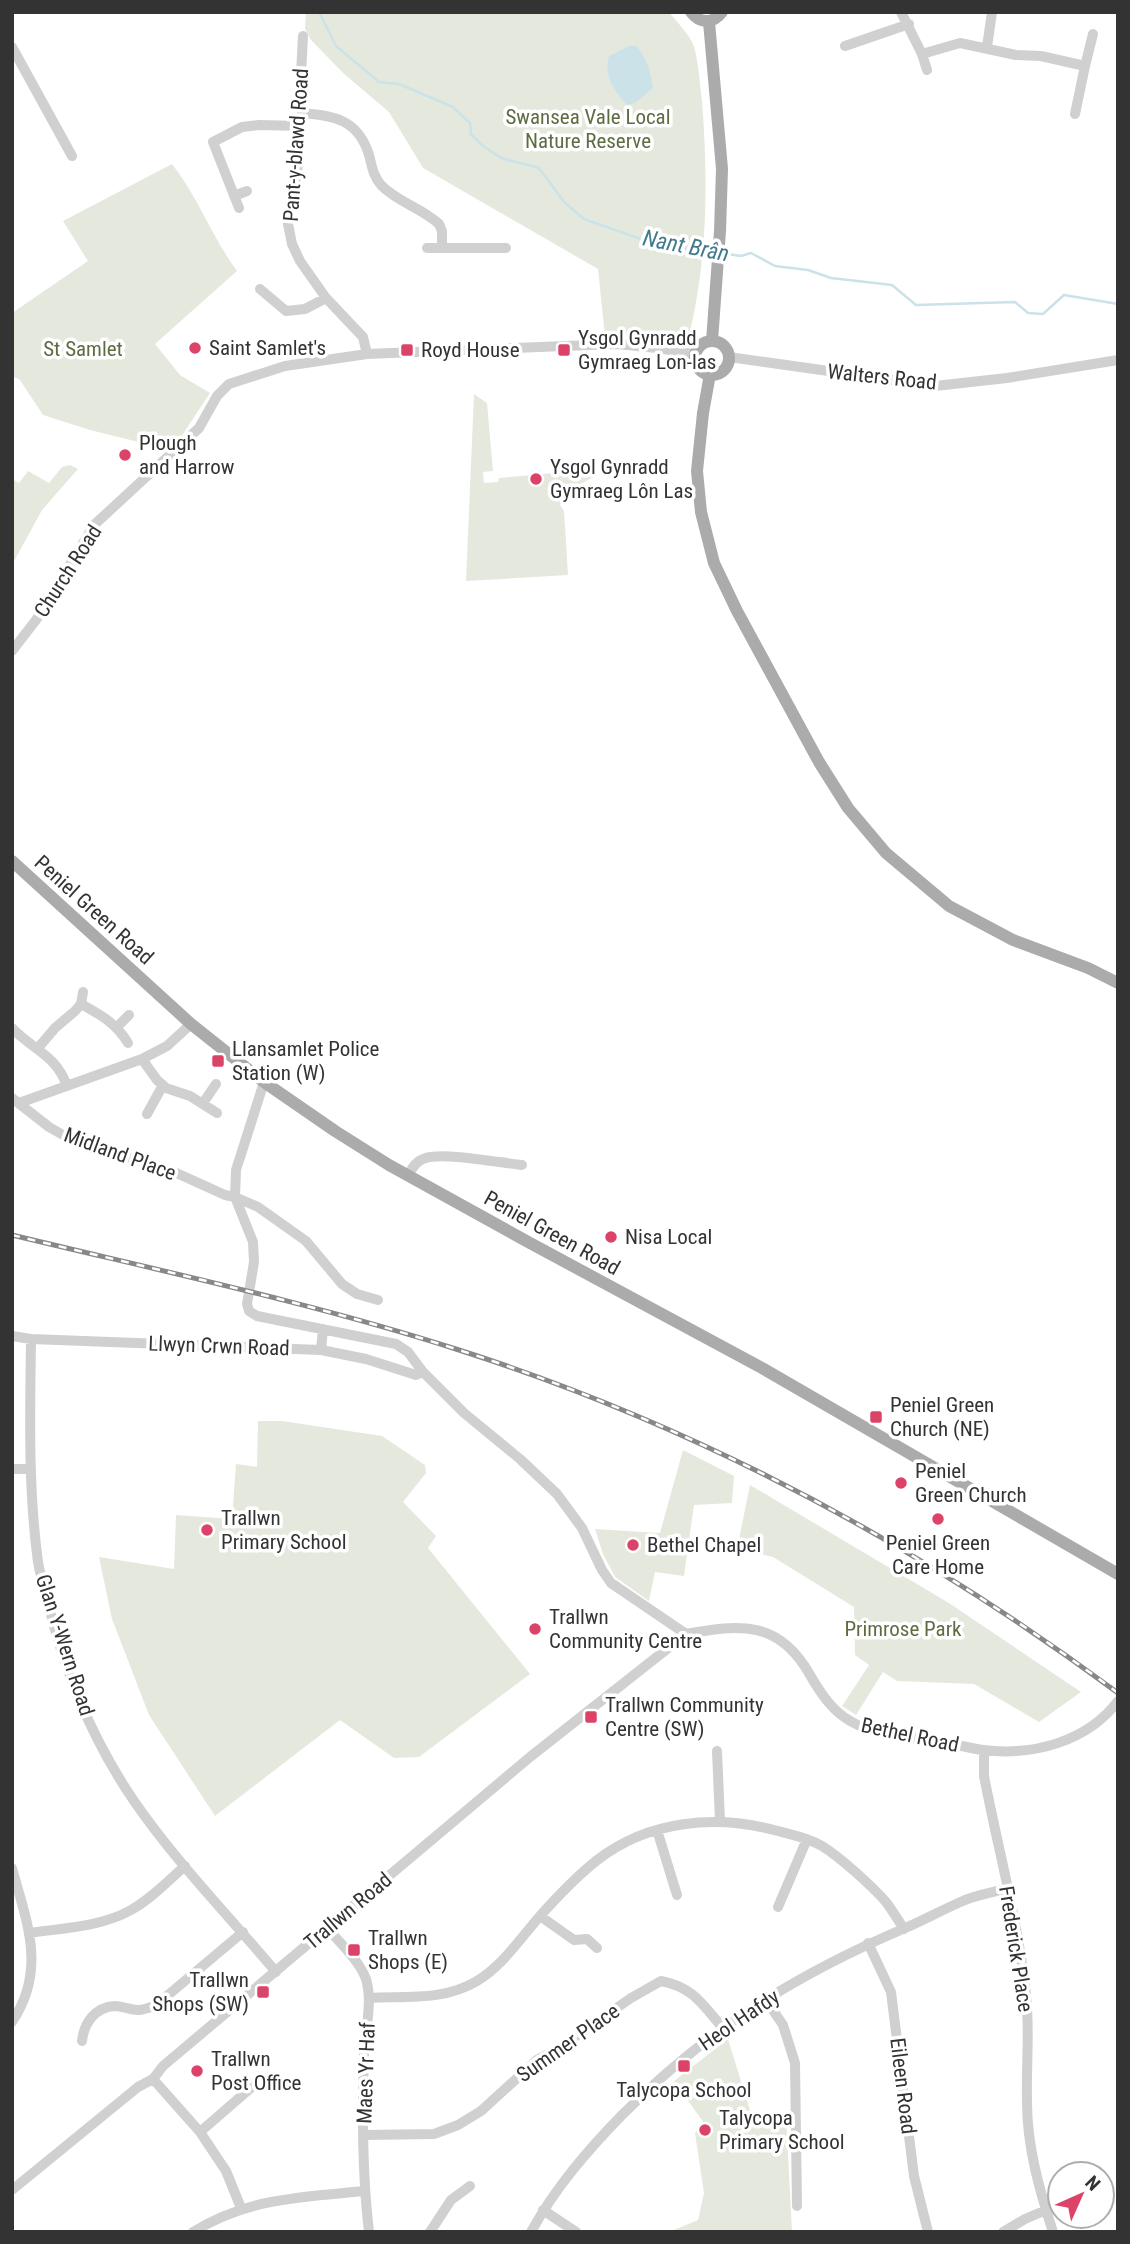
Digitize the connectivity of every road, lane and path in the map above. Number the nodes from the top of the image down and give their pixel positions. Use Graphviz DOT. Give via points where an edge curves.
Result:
graph roads {
  1 [pos="691,12"];
  2 [pos="722,12"];
  3 [pos="901,12"];
  4 [pos="992,12"];
  5 [pos="709,22"];
  6 [pos="909,24"];
  7 [pos="1093,34"];
  8 [pos="303,36"];
  9 [pos="845,46"];
  10 [pos="12,47"];
  11 [pos="987,47"];
  12 [pos="922,54"];
  13 [pos="1085,66"];
  14 [pos="927,70"];
  15 [pos="302,113"];
  16 [pos="1075,114"];
  17 [pos="300,126"];
  18 [pos="72,156"];
  19 [pos="247,191"];
  20 [pos="234,196"];
  21 [pos="239,208"];
  22 [pos="442,247"];
  23 [pos="427,248"];
  24 [pos="506,248"];
  25 [pos="260,289"];
  26 [pos="326,298"];
  27 [pos="712,341"];
  28 [pos="368,354"];
  29 [pos="696,354"];
  30 [pos="729,356"];
  31 [pos="1118,359"];
  32 [pos="710,374"];
  33 [pos="12,651"];
  34 [pos="12,861"];
  35 [pos="1118,983"];
  36 [pos="83,992"];
  37 [pos="81,1004"];
  38 [pos="129,1015"];
  39 [pos="191,1024"];
  40 [pos="117,1027"];
  41 [pos="12,1028"];
  42 [pos="128,1043"];
  43 [pos="38,1048"];
  44 [pos="142,1059"];
  45 [pos="264,1082"];
  46 [pos="216,1084"];
  47 [pos="163,1085"];
  48 [pos="68,1086"];
  49 [pos="16,1101"];
  50 [pos="203,1103"];
  51 [pos="217,1113"];
  52 [pos="147,1114"];
  53 [pos="522,1165"];
  54 [pos="408,1175"];
  55 [pos="235,1196"];
  56 [pos="377,1300"];
  57 [pos="323,1329"];
  58 [pos="12,1336"];
  59 [pos="31,1339"];
  60 [pos="321,1350"];
  61 [pos="423,1372"];
  62 [pos="30,1468"];
  63 [pos="12,1469"];
  64 [pos="1118,1574"];
  65 [pos="686,1634"];
  66 [pos="1118,1701"];
  67 [pos="984,1750"];
  68 [pos="717,1751"];
  69 [pos="720,1821"];
  70 [pos="657,1830"];
  71 [pos="807,1839"];
  72 [pos="186,1866"];
  73 [pos="12,1868"];
  74 [pos="1006,1889"];
  75 [pos="677,1895"];
  76 [pos="778,1907"];
  77 [pos="540,1916"];
  78 [pos="327,1928"];
  79 [pos="904,1929"];
  80 [pos="243,1932"];
  81 [pos="30,1933"];
  82 [pos="868,1943"];
  83 [pos="597,1948"];
  84 [pos="276,1972"];
  85 [pos="369,1998"];
  86 [pos="766,2000"];
  87 [pos="12,2022"];
  88 [pos="722,2027"];
  89 [pos="82,2041"];
  90 [pos="153,2079"];
  91 [pos="253,2086"];
  92 [pos="200,2132"];
  93 [pos="364,2136"];
  94 [pos="470,2186"];
  95 [pos="12,2190"];
  96 [pos="365,2191"];
  97 [pos="797,2206"];
  98 [pos="242,2208"];
  99 [pos="543,2210"];
  100 [pos="1046,2210"];
  101 [pos="193,2232"];
  102 [pos="369,2232"];
  103 [pos="430,2232"];
  104 [pos="531,2232"];
  105 [pos="576,2232"];
  106 [pos="928,2232"];
  107 [pos="1003,2232"];
  1 -- 5 [label="main road"];
  2 -- 5 [label="main road"];
  3 -- 6 [label="street"];
  4 -- 11 [label="street"];
  5 -- 27 [label="main road" via="722,169"];
  6 -- 9 [label="street"];
  6 -- 12 [label="street"];
  7 -- 13 [label="street"];
  8 -- 15 [label="street, Pant-y-blawd Road"];
  10 -- 18 [label="street"];
  11 -- 12 [label="street" via="960,43"];
  11 -- 13 [label="street"];
  12 -- 14 [label="street"];
  13 -- 16 [label="street"];
  15 -- 17 [label="street, Pant-y-blawd Road"];
  15 -- 22 [label="street" via="333,116 348,124 360,136 381,185 439,224"];
  17 -- 20 [label="street" via="242,127 214,142"];
  17 -- 26 [label="street, Pant-y-blawd Road" via="288,224 300,261"];
  19 -- 20 [label="street"];
  20 -- 21 [label="street"];
  22 -- 23 [label="street"];
  22 -- 24 [label="street"];
  25 -- 26 [label="street" via="286,311 305,309"];
  26 -- 28 [label="street, Pant-y-blawd Road" via="363,337"];
  27 -- 29 [label="main road" via="702,344"];
  27 -- 30 [label="main road" via="724,345"];
  28 -- 29 [label="street" via="616,344"];
  28 -- 33 [label="street, Church Road" via="285,366 229,384 199,428 94,525"];
  29 -- 32 [label="main road" via="698,367"];
  30 -- 31 [label="street, Walters Road" via="934,386"];
  30 -- 32 [label="main road" via="726,368"];
  32 -- 35 [label="main road" via="697,471 701,512 714,563 848,808 886,853 949,906 1013,940"];
  34 -- 39 [label="main road, Peniel Green Road"];
  36 -- 37 [label="street"];
  37 -- 40 [label="street"];
  37 -- 43 [label="street"];
  38 -- 40 [label="street"];
  39 -- 44 [label="street" via="167,1046"];
  39 -- 45 [label="main road, Peniel Green Road"];
  40 -- 42 [label="street"];
  41 -- 43 [label="street"];
  43 -- 48 [label="street" via="62,1072"];
  44 -- 47 [label="street"];
  44 -- 48 [label="street"];
  45 -- 54 [label="main road, Peniel Green Road"];
  45 -- 55 [label="street" via="236,1170"];
  46 -- 50 [label="street"];
  47 -- 50 [label="street"];
  47 -- 52 [label="street"];
  48 -- 49 [label="street"];
  49 -- 55 [label="street, Midland Place" via="70,1139"];
  50 -- 51 [label="street"];
  53 -- 54 [label="street" via="426,1157"];
  54 -- 64 [label="main road, Peniel Green Road" via="762,1368"];
  55 -- 56 [label="street, Midland Place" via="306,1241 342,1284"];
  55 -- 57 [label="street" via="253,1242 248,1311"];
  57 -- 60 [label="street"];
  57 -- 61 [label="street" via="396,1344"];
  58 -- 59 [label="street, Llwyn Crwn Road"];
  59 -- 60 [label="street, Llwyn Crwn Road"];
  59 -- 62 [label="street, Glan Y-Wern Road"];
  60 -- 61 [label="street, Llwyn Crwn Road" via="416,1375"];
  61 -- 65 [label="street" via="557,1494 582,1528 611,1583"];
  62 -- 63 [label="street"];
  62 -- 72 [label="street, Glan Y-Wern Road" via="39,1564 74,1687 134,1801"];
  65 -- 67 [label="street, Bethel Road" via="737,1627 766,1633 789,1646 822,1696 854,1723 890,1735"];
  65 -- 78 [label="street, Trallwn Road" via="530,1757"];
  66 -- 67 [label="street, Bethel Road" via="1105,1716 1073,1737 1042,1749"];
  67 -- 74 [label="street, Frederick Place" via="984,1776"];
  68 -- 69 [label="street"];
  69 -- 70 [label="street"];
  69 -- 71 [label="street"];
  70 -- 75 [label="street"];
  70 -- 77 [label="street" via="623,1843 597,1861"];
  71 -- 76 [label="street"];
  71 -- 79 [label="street" via="824,1847 885,1902"];
  72 -- 80 [label="street, Glan Y-Wern Road"];
  72 -- 81 [label="street" via="130,1911 100,1922"];
  73 -- 81 [label="street"];
  74 -- 79 [label="street, Heol Hafdy" via="968,1899"];
  74 -- 100 [label="street, Frederick Place" via="1027,1998 1028,2130"];
  77 -- 83 [label="street" via="574,1940 587,1939"];
  77 -- 85 [label="street" via="509,1954 478,1980 451,1994"];
  78 -- 84 [label="street, Trallwn Road"];
  78 -- 85 [label="street, Maes Yr Haf" via="356,1962"];
  79 -- 82 [label="street, Heol Hafdy"];
  80 -- 84 [label="street, Glan Y-Wern Road"];
  80 -- 89 [label="street" via="155,2006 137,2010 115,2006 88,2019"];
  81 -- 87 [label="street" via="31,1976"];
  82 -- 86 [label="street, Heol Hafdy"];
  82 -- 106 [label="street, Eileen Road" via="891,1992 914,2176"];
  84 -- 90 [label="street, Trallwn Road"];
  85 -- 93 [label="street, Maes Yr Haf"];
  86 -- 88 [label="street, Heol Hafdy"];
  86 -- 97 [label="street" via="783,2025 795,2063"];
  88 -- 93 [label="street, Summer Place" via="694,1995 678,1984 661,1981 537,2060 458,2125 434,2134"];
  88 -- 99 [label="street, Heol Hafdy" via="658,2078 594,2143"];
  90 -- 92 [label="street"];
  90 -- 95 [label="street, Trallwn Road"];
  91 -- 92 [label="street"];
  92 -- 98 [label="street" via="226,2171"];
  93 -- 96 [label="street, Maes Yr Haf"];
  94 -- 103 [label="street" via="451,2200"];
  96 -- 98 [label="street" via="280,2198"];
  96 -- 102 [label="street, Maes Yr Haf"];
  98 -- 101 [label="street"];
  99 -- 104 [label="street, Heol Hafdy"];
  99 -- 105 [label="street"];
  100 -- 107 [label="street"];
}
